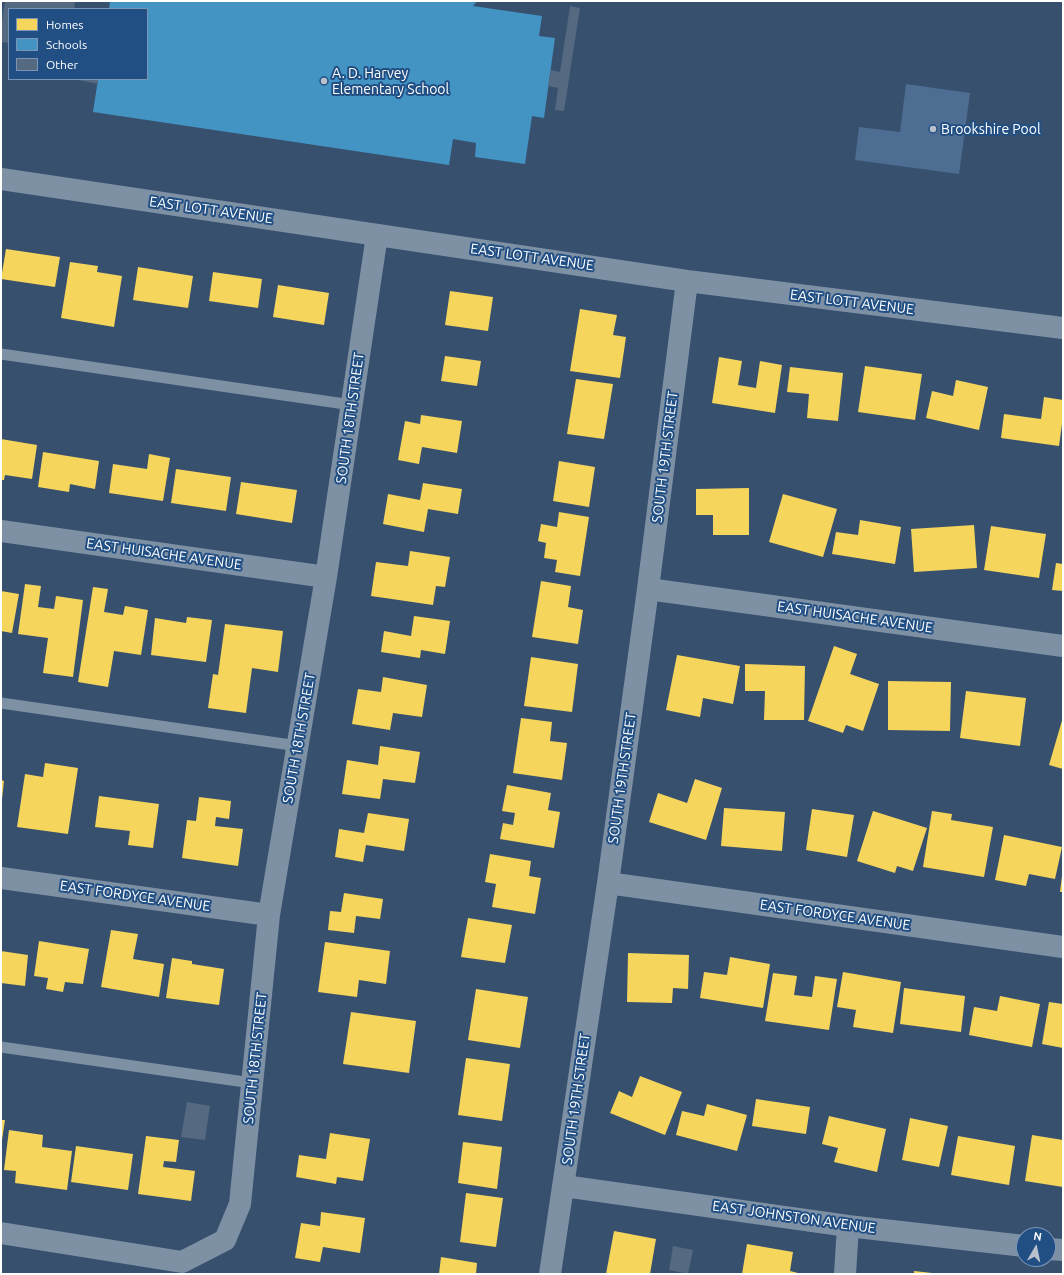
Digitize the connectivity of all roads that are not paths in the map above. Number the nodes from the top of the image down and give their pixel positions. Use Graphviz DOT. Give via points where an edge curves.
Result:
graph roads {
  1 [pos="1,179"];
  2 [pos="377,235"];
  3 [pos="687,281"];
  4 [pos="1063,328"];
  5 [pos="1,354"];
  6 [pos="352,405"];
  7 [pos="1,531"];
  8 [pos="326,578"];
  9 [pos="648,589"];
  10 [pos="1063,646"];
  11 [pos="1,703"];
  12 [pos="298,746"];
  13 [pos="1,878"];
  14 [pos="608,883"];
  15 [pos="269,915"];
  16 [pos="1063,947"];
  17 [pos="1,1047"];
  18 [pos="252,1084"];
  19 [pos="564,1186"];
  20 [pos="848,1226"];
  21 [pos="1,1233"];
  22 [pos="1016,1245"];
  23 [pos="550,1274"];
  24 [pos="844,1274"];
  1 -- 2 [label="street, EAST LOTT AVENUE"];
  2 -- 3 [label="street, EAST LOTT AVENUE"];
  2 -- 6 [label="street, SOUTH 18TH STREET"];
  3 -- 4 [label="street, EAST LOTT AVENUE"];
  3 -- 9 [label="street, SOUTH 19TH STREET"];
  5 -- 6 [label="lane"];
  6 -- 8 [label="street, SOUTH 18TH STREET"];
  7 -- 8 [label="street, EAST HUISACHE AVENUE"];
  8 -- 12 [label="street, SOUTH 18TH STREET"];
  9 -- 10 [label="street, EAST HUISACHE AVENUE"];
  9 -- 14 [label="street, SOUTH 19TH STREET"];
  11 -- 12 [label="lane"];
  12 -- 15 [label="street, SOUTH 18TH STREET"];
  13 -- 15 [label="street, EAST FORDYCE AVENUE"];
  14 -- 16 [label="street, EAST FORDYCE AVENUE"];
  14 -- 19 [label="street, SOUTH 19TH STREET"];
  15 -- 18 [label="street, SOUTH 18TH STREET"];
  17 -- 18 [label="lane"];
  18 -- 21 [label="street, SOUTH 18TH STREET" via="240,1204 225,1240 182,1262"];
  19 -- 20 [label="street, EAST JOHNSTON AVENUE"];
  19 -- 23 [label="street, SOUTH 19TH STREET"];
  20 -- 22 [label="street, EAST JOHNSTON AVENUE"];
  20 -- 24 [label="street"];
}
